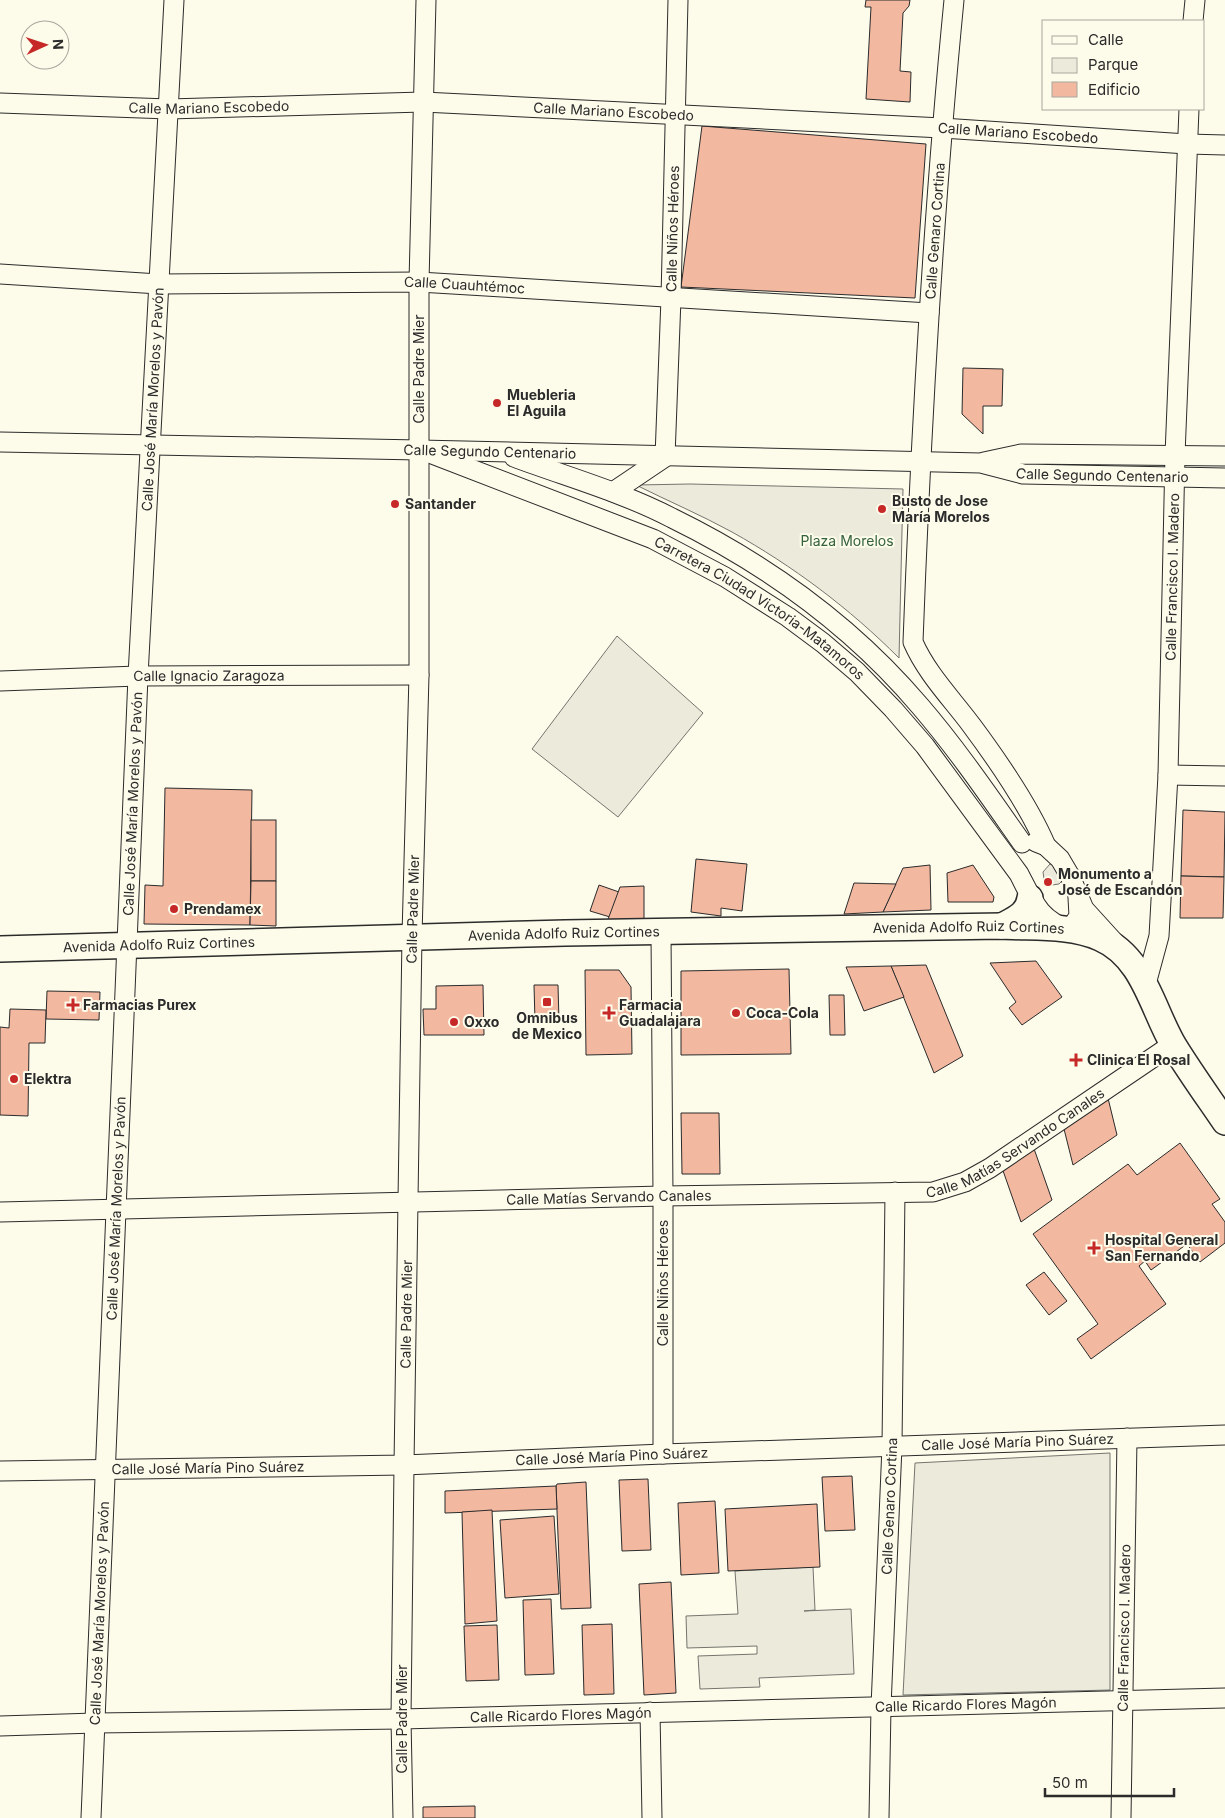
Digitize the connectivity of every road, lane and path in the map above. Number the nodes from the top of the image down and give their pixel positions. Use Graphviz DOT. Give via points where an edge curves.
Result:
graph roads {
  1 [pos="174,0"];
  2 [pos="426,0"];
  3 [pos="678,0"];
  4 [pos="954,0"];
  5 [pos="1194,0"];
  6 [pos="1193,20"];
  7 [pos="423,102"];
  8 [pos="0,104"];
  9 [pos="169,108"];
  10 [pos="1189,110"];
  11 [pos="676,115"];
  12 [pos="942,128"];
  13 [pos="1187,144"];
  14 [pos="1225,145"];
  15 [pos="0,274"];
  16 [pos="419,282"];
  17 [pos="159,284"];
  18 [pos="671,298"];
  19 [pos="929,313"];
  20 [pos="0,442"];
  21 [pos="150,445"];
  22 [pos="419,450"];
  23 [pos="497,452"];
  24 [pos="1175,455"];
  25 [pos="665,456"];
  26 [pos="1225,456"];
  27 [pos="920,461"];
  28 [pos="981,463"];
  29 [pos="1174,477"];
  30 [pos="1225,478"];
  31 [pos="613,492"];
  32 [pos="790,587"];
  33 [pos="777,610"];
  34 [pos="418,675"];
  35 [pos="138,676"];
  36 [pos="0,680"];
  37 [pos="1168,775"];
  38 [pos="1225,776"];
  39 [pos="1022,843"];
  40 [pos="1046,846"];
  41 [pos="1019,874"];
  42 [pos="1030,898"];
  43 [pos="1078,898"];
  44 [pos="1002,926"];
  45 [pos="1070,930"];
  46 [pos="661,932"];
  47 [pos="412,936"];
  48 [pos="128,946"];
  49 [pos="0,949"];
  50 [pos="1123,952"];
  51 [pos="1146,984"];
  52 [pos="1174,1044"];
  53 [pos="1225,1122"];
  54 [pos="895,1192"];
  55 [pos="663,1196"];
  56 [pos="407,1203"];
  57 [pos="115,1210"];
  58 [pos="0,1212"];
  59 [pos="1225,1435"];
  60 [pos="1127,1438"];
  61 [pos="892,1446"];
  62 [pos="663,1454"];
  63 [pos="404,1465"];
  64 [pos="107,1469"];
  65 [pos="0,1471"];
  66 [pos="1225,1698"];
  67 [pos="1123,1700"];
  68 [pos="881,1707"];
  69 [pos="650,1712"];
  70 [pos="401,1719"];
  71 [pos="95,1723"];
  72 [pos="0,1726"];
  73 [pos="91,1818"];
  74 [pos="403,1818"];
  75 [pos="652,1818"];
  76 [pos="879,1818"];
  77 [pos="1121,1818"];
  1 -- 9 [label="street, Calle José María Morelos y Pavón"];
  2 -- 7 [label="street, Calle Padre Mier"];
  3 -- 11 [label="street, Calle Niños Héroes"];
  4 -- 12 [label="street, Calle Genaro Cortina"];
  5 -- 6 [label="street"];
  7 -- 9 [label="street, Calle Mariano Escobedo"];
  7 -- 11 [label="street, Calle Mariano Escobedo"];
  7 -- 16 [label="street, Calle Padre Mier"];
  8 -- 9 [label="street, Calle Mariano Escobedo"];
  9 -- 17 [label="street, Calle José María Morelos y Pavón"];
  10 -- 13 [label="street, Calle Francisco I. Madero"];
  11 -- 12 [label="street, Calle Mariano Escobedo"];
  11 -- 18 [label="street, Calle Niños Héroes"];
  12 -- 13 [label="street, Calle Mariano Escobedo"];
  12 -- 19 [label="street, Calle Genaro Cortina"];
  13 -- 14 [label="street, Calle Mariano Escobedo"];
  13 -- 24 [label="street, Calle Francisco I. Madero"];
  15 -- 17 [label="street, Calle Cuauhtémoc"];
  16 -- 17 [label="street, Calle Cuauhtémoc"];
  16 -- 18 [label="street, Calle Cuauhtémoc"];
  16 -- 22 [label="street, Calle Padre Mier"];
  17 -- 21 [label="street, Calle José María Morelos y Pavón"];
  18 -- 19 [label="street, Calle Cuauhtémoc"];
  18 -- 25 [label="street, Calle Niños Héroes"];
  19 -- 27 [label="street, Calle Genaro Cortina"];
  20 -- 21 [label="street, Calle Segundo Centenario"];
  21 -- 22 [label="street, Calle Segundo Centenario"];
  21 -- 35 [label="street, Calle José María Morelos y Pavón"];
  22 -- 23 [label="street, Calle Segundo Centenario"];
  22 -- 33 [label="street, Carretera Ciudad Victoria-Matamoros" via="653,539 725,577"];
  22 -- 34 [label="street, Calle Padre Mier"];
  23 -- 25 [label="street, Calle Segundo Centenario"];
  23 -- 31 [label="street, Carretera Ciudad Victoria-Matamoros"];
  24 -- 26 [label="street, Calle Segundo Centenario"];
  24 -- 28 [label="street, Calle Segundo Centenario" via="1021,454"];
  24 -- 29 [label="street, Calle Francisco I. Madero"];
  25 -- 27 [label="street, Calle Segundo Centenario"];
  25 -- 31 [label="street"];
  27 -- 28 [label="street, Calle Segundo Centenario"];
  27 -- 40 [label="street, Calle Genaro Cortina" via="913,642 922,662 998,763"];
  28 -- 29 [label="street, Calle Segundo Centenario" via="1023,474"];
  29 -- 30 [label="street, Calle Segundo Centenario"];
  29 -- 37 [label="street, Calle Francisco I. Madero"];
  31 -- 32 [label="street, Carretera Ciudad Victoria-Matamoros" via="673,518"];
  32 -- 33 [label="street"];
  32 -- 39 [label="street, Carretera Ciudad Victoria-Matamoros" via="880,663 920,706 961,756"];
  33 -- 41 [label="street, Carretera Ciudad Victoria-Matamoros" via="857,672 893,709 925,746"];
  34 -- 35 [label="street, Calle Ignacio Zaragoza"];
  34 -- 47 [label="street, Calle Padre Mier"];
  35 -- 36 [label="street, Calle Ignacio Zaragoza"];
  35 -- 48 [label="street, Calle José María Morelos y Pavón"];
  37 -- 38 [label="street"];
  37 -- 51 [label="street, Calle Francisco I. Madero" via="1160,936"];
  39 -- 40 [label="street"];
  39 -- 41 [label="street, Carretera Ciudad Victoria-Matamoros" via="1018,854"];
  40 -- 43 [label="street" via="1064,865"];
  41 -- 42 [label="street, Carretera Ciudad Victoria-Matamoros"];
  42 -- 44 [label="main road" via="1026,910"];
  42 -- 45 [label="street, Carretera Ciudad Victoria-Matamoros" via="1048,920"];
  43 -- 45 [label="street" via="1079,916"];
  43 -- 50 [label="street"];
  44 -- 45 [label="main road, Avenida Adolfo Ruiz Cortines"];
  44 -- 46 [label="main road, Avenida Adolfo Ruiz Cortines"];
  45 -- 50 [label="main road, Avenida Adolfo Ruiz Cortines" via="1100,938"];
  46 -- 47 [label="main road, Avenida Adolfo Ruiz Cortines"];
  46 -- 55 [label="street, Calle Niños Héroes"];
  47 -- 48 [label="main road, Avenida Adolfo Ruiz Cortines"];
  47 -- 56 [label="street, Calle Padre Mier"];
  48 -- 49 [label="main road, Avenida Adolfo Ruiz Cortines"];
  48 -- 57 [label="street, Calle José María Morelos y Pavón"];
  50 -- 51 [label="main road"];
  51 -- 52 [label="main road"];
  52 -- 53 [label="main road"];
  52 -- 54 [label="street, Calle Matías Servando Canales" via="965,1182 933,1192"];
  54 -- 55 [label="street, Calle Matías Servando Canales"];
  54 -- 61 [label="street, Calle Genaro Cortina"];
  55 -- 56 [label="street, Calle Matías Servando Canales"];
  55 -- 62 [label="street, Calle Niños Héroes"];
  56 -- 57 [label="street, Calle Matías Servando Canales"];
  56 -- 63 [label="street, Calle Padre Mier"];
  57 -- 58 [label="street, Calle Matías Servando Canales"];
  57 -- 64 [label="street, Calle José María Morelos y Pavón"];
  59 -- 60 [label="street, Calle José María Pino Suárez"];
  60 -- 61 [label="street, Calle José María Pino Suárez"];
  60 -- 67 [label="street, Calle Francisco I. Madero"];
  61 -- 62 [label="street, Calle José María Pino Suárez"];
  61 -- 68 [label="street, Calle Genaro Cortina"];
  62 -- 63 [label="street, Calle José María Pino Suárez"];
  63 -- 64 [label="street, Calle José María Pino Suárez"];
  63 -- 70 [label="street, Calle Padre Mier"];
  64 -- 65 [label="street, Calle José María Pino Suárez"];
  64 -- 71 [label="street, Calle José María Morelos y Pavón"];
  66 -- 67 [label="street, Calle Ricardo Flores Magón"];
  67 -- 68 [label="street, Calle Ricardo Flores Magón"];
  67 -- 77 [label="street, Calle Francisco I. Madero"];
  68 -- 69 [label="street, Calle Ricardo Flores Magón"];
  68 -- 76 [label="street, Calle Genaro Cortina"];
  69 -- 70 [label="street, Calle Ricardo Flores Magón"];
  69 -- 75 [label="street"];
  70 -- 71 [label="street, Calle Ricardo Flores Magón"];
  70 -- 74 [label="street, Calle Padre Mier"];
  71 -- 72 [label="street, Calle Ricardo Flores Magón"];
  71 -- 73 [label="street, Calle José María Morelos y Pavón"];
}
